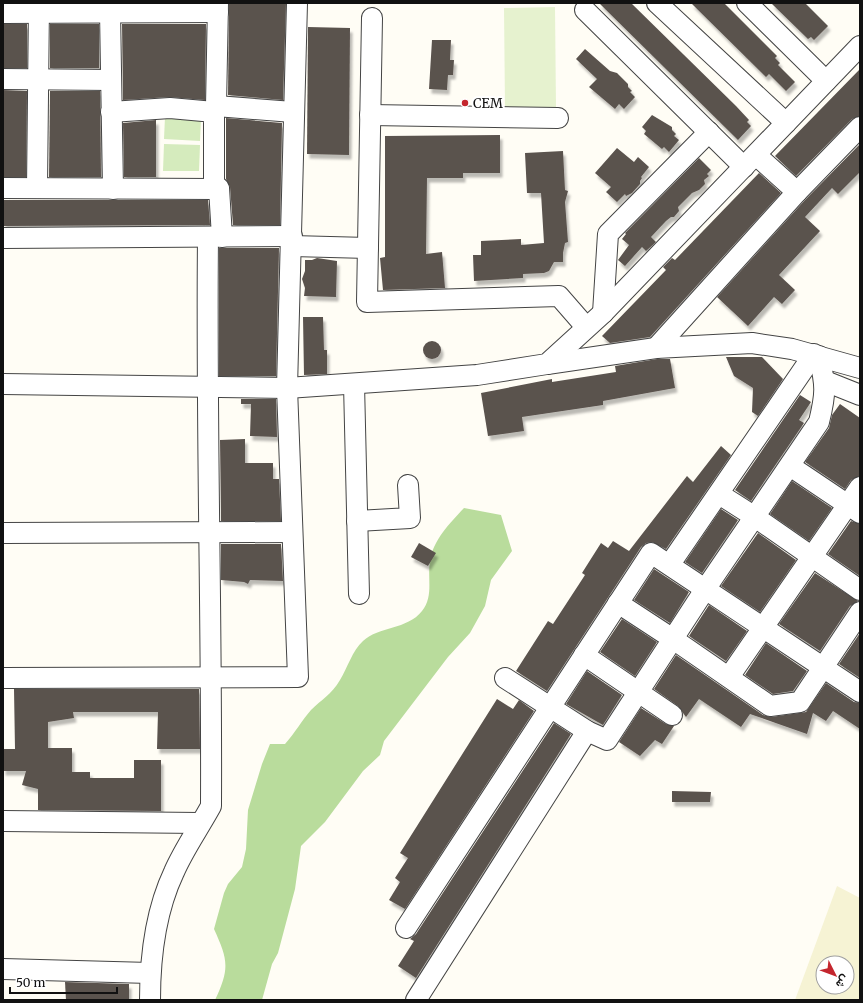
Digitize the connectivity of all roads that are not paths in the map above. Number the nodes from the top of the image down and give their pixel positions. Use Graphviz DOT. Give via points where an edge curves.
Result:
graph roads {
  1 [pos="297,3"];
  2 [pos="657,3"];
  3 [pos="747,3"];
  4 [pos="218,7"];
  5 [pos="39,8"];
  6 [pos="585,10"];
  7 [pos="110,12"];
  8 [pos="3,14"];
  9 [pos="372,18"];
  10 [pos="860,46"];
  11 [pos="3,79"];
  12 [pos="38,80"];
  13 [pos="111,80"];
  14 [pos="826,81"];
  15 [pos="215,109"];
  16 [pos="111,112"];
  17 [pos="293,112"];
  18 [pos="370,116"];
  19 [pos="558,118"];
  20 [pos="786,124"];
  21 [pos="860,127"];
  22 [pos="709,132"];
  23 [pos="750,161"];
  24 [pos="3,188"];
  25 [pos="37,188"];
  26 [pos="113,189"];
  27 [pos="214,189"];
  28 [pos="797,192"];
  29 [pos="215,237"];
  30 [pos="3,238"];
  31 [pos="292,241"];
  32 [pos="368,248"];
  33 [pos="602,313"];
  34 [pos="586,327"];
  35 [pos="656,348"];
  36 [pos="817,355"];
  37 [pos="547,364"];
  38 [pos="860,368"];
  39 [pos="825,381"];
  40 [pos="3,384"];
  41 [pos="354,384"];
  42 [pos="207,387"];
  43 [pos="288,388"];
  44 [pos="860,395"];
  45 [pos="790,466"];
  46 [pos="408,485"];
  47 [pos="860,487"];
  48 [pos="719,494"];
  49 [pos="854,508"];
  50 [pos="755,517"];
  51 [pos="357,521"];
  52 [pos="210,532"];
  53 [pos="292,532"];
  54 [pos="3,533"];
  55 [pos="811,556"];
  56 [pos="670,564"];
  57 [pos="706,588"];
  58 [pos="860,590"];
  59 [pos="359,594"];
  60 [pos="618,603"];
  61 [pos="860,612"];
  62 [pos="762,627"];
  63 [pos="673,639"];
  64 [pos="584,655"];
  65 [pos="823,667"];
  66 [pos="212,677"];
  67 [pos="729,677"];
  68 [pos="3,678"];
  69 [pos="505,678"];
  70 [pos="639,692"];
  71 [pos="860,692"];
  72 [pos="550,707"];
  73 [pos="672,715"];
  74 [pos="587,730"];
  75 [pos="3,821"];
  76 [pos="200,823"];
  77 [pos="406,928"];
  78 [pos="3,969"];
  79 [pos="150,973"];
  80 [pos="150,1000"];
  81 [pos="416,1000"];
  1 -- 17 [label="street"];
  2 -- 20 [label="street"];
  3 -- 14 [label="street"];
  4 -- 7 [label="street"];
  4 -- 15 [label="street"];
  5 -- 7 [label="street"];
  5 -- 8 [label="street"];
  5 -- 12 [label="street"];
  6 -- 22 [label="street"];
  7 -- 13 [label="street"];
  9 -- 18 [label="street"];
  10 -- 14 [label="street"];
  11 -- 12 [label="street"];
  12 -- 13 [label="street"];
  12 -- 25 [label="street"];
  13 -- 16 [label="street"];
  14 -- 20 [label="street"];
  15 -- 16 [label="street" via="170,108"];
  15 -- 17 [label="street"];
  15 -- 27 [label="street"];
  16 -- 26 [label="street"];
  17 -- 31 [label="street"];
  18 -- 19 [label="street"];
  18 -- 32 [label="street"];
  20 -- 23 [label="street"];
  21 -- 28 [label="street"];
  22 -- 23 [label="street"];
  22 -- 33 [label="street" via="608,234"];
  23 -- 28 [label="street"];
  23 -- 33 [label="street"];
  24 -- 25 [label="street"];
  25 -- 26 [label="street"];
  26 -- 27 [label="street"];
  27 -- 29 [label="street" via="220,188"];
  28 -- 35 [label="street"];
  29 -- 30 [label="street"];
  29 -- 31 [label="street"];
  29 -- 42 [label="street"];
  31 -- 32 [label="street"];
  31 -- 43 [label="street"];
  32 -- 34 [label="street" via="367,302 559,296"];
  33 -- 34 [label="street"];
  34 -- 37 [label="street"];
  35 -- 36 [label="street" via="752,343"];
  35 -- 37 [label="street"];
  36 -- 38 [label="street"];
  36 -- 39 [label="street"];
  36 -- 48 [label="street"];
  37 -- 41 [label="street" via="477,375"];
  39 -- 44 [label="street"];
  39 -- 45 [label="street" via="825,397 819,422"];
  40 -- 42 [label="street"];
  41 -- 43 [label="street"];
  41 -- 51 [label="street"];
  42 -- 43 [label="street"];
  42 -- 52 [label="street"];
  43 -- 53 [label="street"];
  45 -- 49 [label="street"];
  45 -- 50 [label="street"];
  46 -- 51 [label="street" via="410,518"];
  47 -- 49 [label="street"];
  48 -- 50 [label="street"];
  48 -- 56 [label="street"];
  49 -- 55 [label="street"];
  50 -- 55 [label="street"];
  50 -- 57 [label="street"];
  51 -- 59 [label="street"];
  52 -- 53 [label="street"];
  52 -- 54 [label="street"];
  52 -- 66 [label="street"];
  53 -- 66 [label="street" via="298,677"];
  55 -- 58 [label="street"];
  55 -- 62 [label="street"];
  56 -- 57 [label="street"];
  56 -- 60 [label="street" via="651,553"];
  57 -- 62 [label="street"];
  57 -- 63 [label="street"];
  60 -- 63 [label="street"];
  60 -- 64 [label="street"];
  61 -- 65 [label="street"];
  62 -- 65 [label="street"];
  62 -- 67 [label="street"];
  63 -- 67 [label="street"];
  63 -- 70 [label="street"];
  64 -- 70 [label="street"];
  64 -- 72 [label="street"];
  65 -- 67 [label="street" via="800,702 770,706"];
  65 -- 71 [label="street"];
  66 -- 68 [label="street"];
  66 -- 76 [label="street" via="211,806"];
  69 -- 72 [label="street"];
  70 -- 73 [label="street"];
  70 -- 74 [label="street" via="607,740"];
  72 -- 74 [label="street"];
  72 -- 77 [label="street"];
  74 -- 81 [label="street"];
  75 -- 76 [label="street"];
  76 -- 79 [label="street" via="173,872 166,892"];
  78 -- 79 [label="street"];
  79 -- 80 [label="street"];
}
